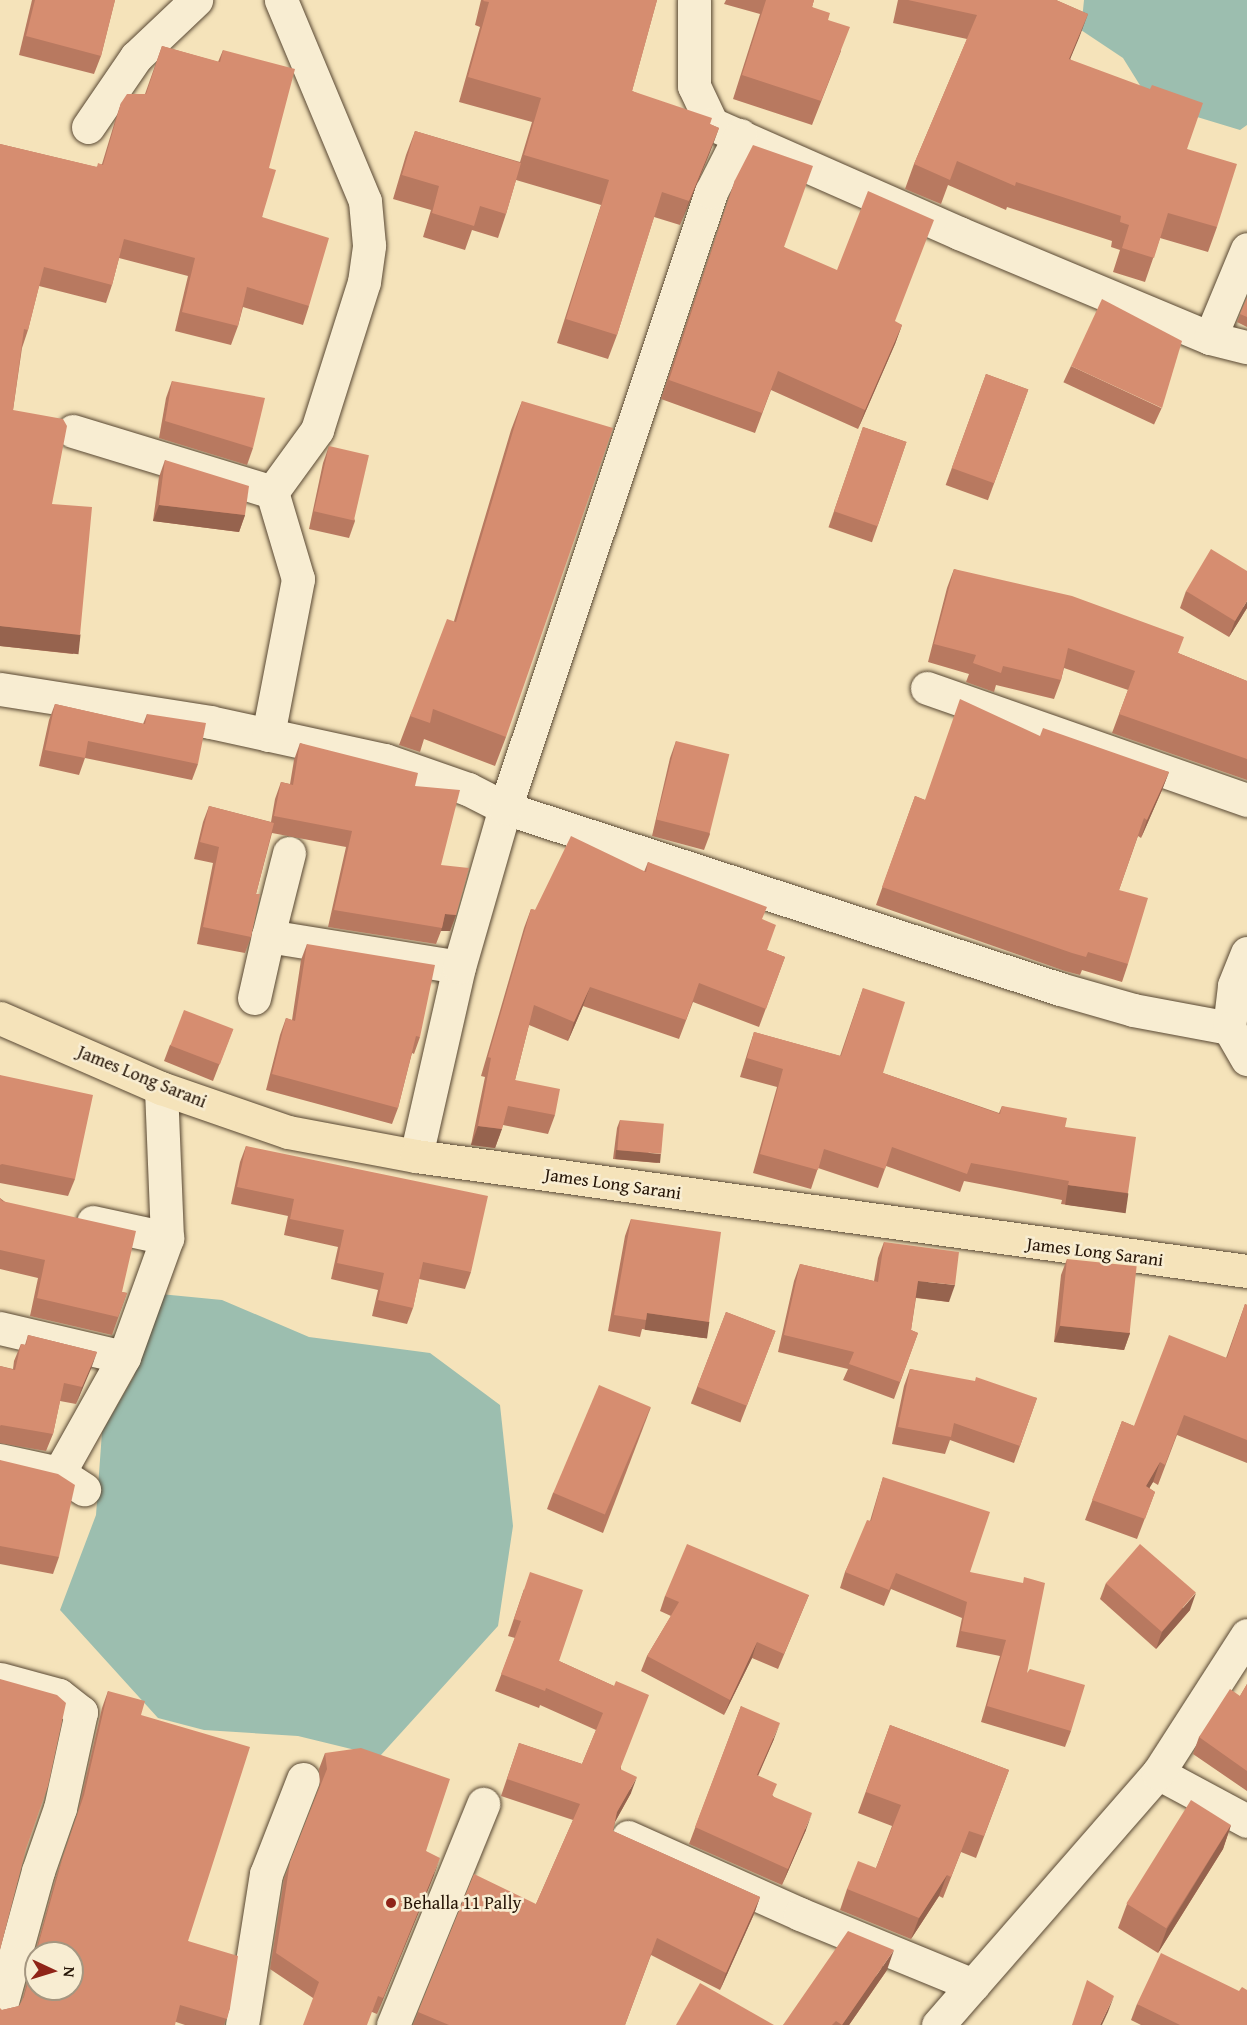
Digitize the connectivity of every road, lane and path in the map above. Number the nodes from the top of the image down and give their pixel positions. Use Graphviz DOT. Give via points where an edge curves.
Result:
graph roads {
  1 [pos="196,0"];
  2 [pos="281,0"];
  3 [pos="694,0"];
  4 [pos="88,127"];
  5 [pos="740,135"];
  6 [pos="1247,249"];
  7 [pos="1210,338"];
  8 [pos="1247,347"];
  9 [pos="74,431"];
  10 [pos="272,492"];
  11 [pos="927,688"];
  12 [pos="0,689"];
  13 [pos="268,735"];
  14 [pos="1247,801"];
  15 [pos="505,808"];
  16 [pos="289,853"];
  17 [pos="268,936"];
  18 [pos="1247,953"];
  19 [pos="459,967"];
  20 [pos="254,998"];
  21 [pos="0,1018"];
  22 [pos="1230,1028"];
  23 [pos="1247,1059"];
  24 [pos="161,1088"];
  25 [pos="416,1156"];
  26 [pos="67,1216"];
  27 [pos="167,1238"];
  28 [pos="1247,1272"];
  29 [pos="0,1328"];
  30 [pos="124,1358"];
  31 [pos="0,1460"];
  32 [pos="1247,1635"];
  33 [pos="0,1679"];
  34 [pos="1158,1773"];
  35 [pos="303,1779"];
  36 [pos="483,1804"];
  37 [pos="1247,1821"];
  38 [pos="628,1837"];
  39 [pos="973,1985"];
  40 [pos="0,2008"];
  41 [pos="242,2025"];
  42 [pos="393,2025"];
  43 [pos="938,2025"];
  1 -- 4 [label="street" via="136,57"];
  2 -- 10 [label="street" via="365,201 369,245 364,282 317,430"];
  3 -- 5 [label="street" via="694,86 712,124"];
  5 -- 7 [label="street" via="959,233"];
  5 -- 15 [label="street" via="711,192"];
  6 -- 7 [label="street"];
  7 -- 8 [label="street"];
  9 -- 10 [label="street"];
  10 -- 13 [label="street" via="298,579"];
  11 -- 14 [label="street"];
  12 -- 13 [label="street" via="71,698"];
  13 -- 15 [label="street" via="385,760 468,789"];
  15 -- 19 [label="street"];
  15 -- 22 [label="street" via="1060,989 1133,1010"];
  16 -- 17 [label="street"];
  17 -- 19 [label="street"];
  17 -- 20 [label="street"];
  18 -- 22 [label="street" via="1234,986"];
  19 -- 25 [label="street"];
  21 -- 24 [label="main road, James Long Sarani"];
  22 -- 23 [label="street"];
  24 -- 25 [label="main road, James Long Sarani" via="288,1132"];
  24 -- 27 [label="street"];
  25 -- 28 [label="main road, James Long Sarani"];
  26 -- 27 [label="street"];
  27 -- 30 [label="street"];
  29 -- 30 [label="street"];
  30 -- 31 [label="street" via="72,1481"];
  32 -- 34 [label="street"];
  33 -- 40 [label="street" via="59,1695 81,1712 60,1808"];
  34 -- 37 [label="street"];
  34 -- 39 [label="street"];
  35 -- 41 [label="street" via="266,1874"];
  36 -- 42 [label="street"];
  38 -- 39 [label="street"];
  39 -- 43 [label="street"];
}
